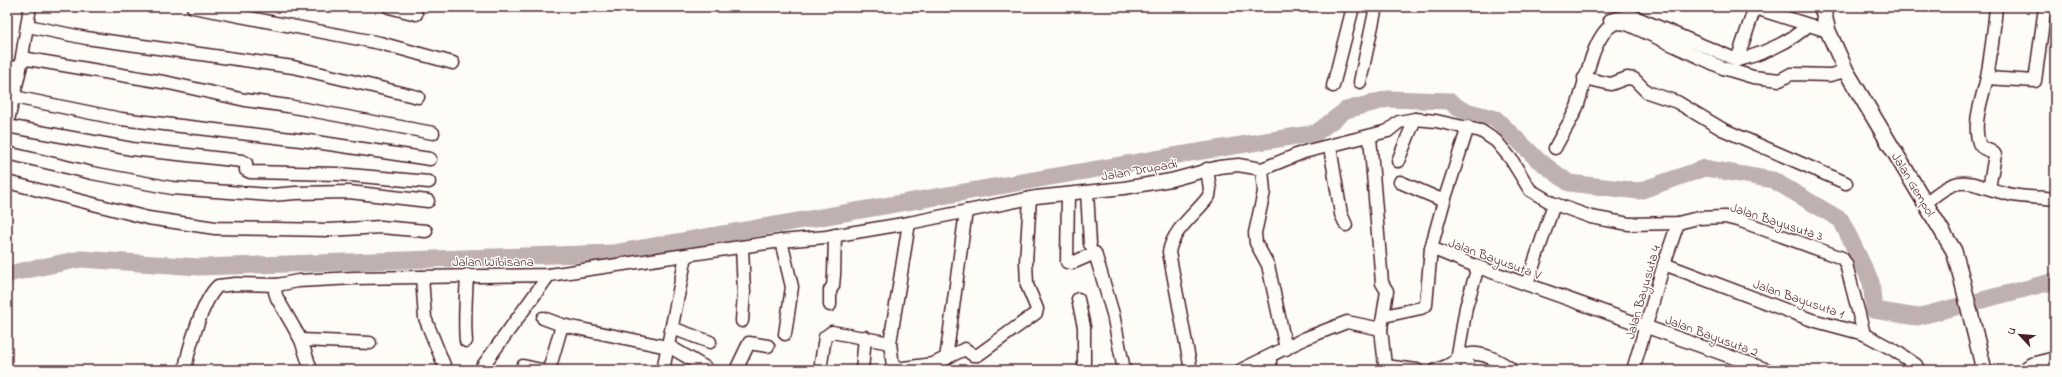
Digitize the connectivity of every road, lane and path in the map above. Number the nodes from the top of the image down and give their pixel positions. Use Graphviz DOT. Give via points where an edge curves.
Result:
graph roads {
  1 [pos="30,7"];
  2 [pos="193,7"];
  3 [pos="390,7"];
  4 [pos="1353,7"];
  5 [pos="1376,7"];
  6 [pos="1754,7"];
  7 [pos="1775,7"];
  8 [pos="1822,7"];
  9 [pos="1996,7"];
  10 [pos="2045,7"];
  11 [pos="416,14"];
  12 [pos="1808,25"];
  13 [pos="28,26"];
  14 [pos="1826,27"];
  15 [pos="1588,48"];
  16 [pos="1737,60"];
  17 [pos="453,63"];
  18 [pos="21,64"];
  19 [pos="7,66"];
  20 [pos="1846,71"];
  21 [pos="1584,78"];
  22 [pos="1987,78"];
  23 [pos="1360,82"];
  24 [pos="1333,86"];
  25 [pos="418,97"];
  26 [pos="14,98"];
  27 [pos="1415,119"];
  28 [pos="7,125"];
  29 [pos="1468,127"];
  30 [pos="433,133"];
  31 [pos="1370,137"];
  32 [pos="1330,147"];
  33 [pos="1555,148"];
  34 [pos="7,153"];
  35 [pos="430,159"];
  36 [pos="1398,161"];
  37 [pos="1207,169"];
  38 [pos="1262,169"];
  39 [pos="7,182"];
  40 [pos="429,182"];
  41 [pos="1400,182"];
  42 [pos="1846,183"];
  43 [pos="1989,188"];
  44 [pos="1087,192"];
  45 [pos="1068,194"];
  46 [pos="1030,198"];
  47 [pos="2055,199"];
  48 [pos="1444,200"];
  49 [pos="428,202"];
  50 [pos="1554,204"];
  51 [pos="1926,204"];
  52 [pos="966,212"];
  53 [pos="909,223"];
  54 [pos="1678,223"];
  55 [pos="1346,224"];
  56 [pos="426,231"];
  57 [pos="835,235"];
  58 [pos="781,242"];
  59 [pos="1090,244"];
  60 [pos="742,247"];
  61 [pos="1431,248"];
  62 [pos="686,256"];
  63 [pos="1664,264"];
  64 [pos="1478,267"];
  65 [pos="467,275"];
  66 [pos="548,275"];
  67 [pos="422,277"];
  68 [pos="1526,284"];
  69 [pos="277,285"];
  70 [pos="1078,299"];
  71 [pos="830,305"];
  72 [pos="1384,316"];
  73 [pos="543,318"];
  74 [pos="742,321"];
  75 [pos="562,325"];
  76 [pos="1647,326"];
  77 [pos="672,328"];
  78 [pos="1381,329"];
  79 [pos="785,334"];
  80 [pos="1864,334"];
  81 [pos="865,337"];
  82 [pos="301,340"];
  83 [pos="466,341"];
  84 [pos="710,342"];
  85 [pos="370,343"];
  86 [pos="890,343"];
  87 [pos="768,346"];
  88 [pos="667,348"];
  89 [pos="1286,349"];
  90 [pos="1270,356"];
  91 [pos="1461,358"];
  92 [pos="2055,358"];
  93 [pos="946,359"];
  94 [pos="523,366"];
  95 [pos="706,368"];
  96 [pos="1384,368"];
  97 [pos="185,370"];
  98 [pos="311,370"];
  99 [pos="446,370"];
  100 [pos="480,370"];
  101 [pos="541,370"];
  102 [pos="550,370"];
  103 [pos="663,370"];
  104 [pos="736,370"];
  105 [pos="820,370"];
  106 [pos="862,370"];
  107 [pos="1084,370"];
  108 [pos="1124,370"];
  109 [pos="1191,370"];
  110 [pos="1241,370"];
  111 [pos="1270,370"];
  112 [pos="1412,370"];
  113 [pos="1436,370"];
  114 [pos="1469,370"];
  115 [pos="1512,370"];
  116 [pos="1633,370"];
  117 [pos="1768,370"];
  118 [pos="1919,370"];
  119 [pos="1984,370"];
  120 [pos="2023,370"];
  1 -- 13 [label="street"];
  2 -- 17 [label="street" via="366,40"];
  3 -- 11 [label="street"];
  4 -- 24 [label="street"];
  5 -- 23 [label="street"];
  6 -- 12 [label="street"];
  6 -- 16 [label="street"];
  7 -- 14 [label="street"];
  8 -- 14 [label="main road, Jalan Gempol"];
  9 -- 22 [label="street"];
  10 -- 22 [label="street" via="2035,81"];
  12 -- 14 [label="street"];
  12 -- 16 [label="street" via="1787,41"];
  13 -- 18 [label="street"];
  13 -- 25 [label="street" via="86,38 293,67"];
  14 -- 20 [label="main road, Jalan Gempol"];
  15 -- 16 [label="street" via="1594,45 1610,20 1630,14"];
  18 -- 19 [label="street"];
  18 -- 26 [label="street"];
  18 -- 30 [label="street" via="169,83 245,100"];
  20 -- 21 [label="street" via="1824,76 1791,74 1780,80 1753,76 1723,68 1621,23 1612,25 1606,31"];
  20 -- 51 [label="main road, Jalan Gempol"];
  21 -- 33 [label="street" via="1574,113"];
  21 -- 42 [label="street" via="1611,84 1627,78 1634,79 1647,92 1677,102 1722,129"];
  22 -- 43 [label="street" via="1977,126 1982,149 1992,151 1995,155"];
  26 -- 28 [label="street"];
  26 -- 35 [label="street" via="121,119 309,141"];
  27 -- 29 [label="street"];
  27 -- 31 [label="street" via="1399,122 1388,132"];
  27 -- 36 [label="street"];
  28 -- 40 [label="street" via="132,149 242,161 246,163 246,170 250,172 338,174"];
  29 -- 48 [label="street, Jalan Bayusuta V"];
  29 -- 50 [label="street, Jalan Bayusuta 3" via="1481,131 1496,141 1511,159 1530,190"];
  31 -- 32 [label="street"];
  31 -- 72 [label="street" via="1382,283 1387,290"];
  32 -- 38 [label="street" via="1304,152"];
  32 -- 55 [label="street" via="1341,214"];
  34 -- 49 [label="street" via="172,188 271,195 296,192 349,192"];
  37 -- 38 [label="street, Jalan Drupadi" via="1238,165"];
  37 -- 44 [label="street, Jalan Drupadi" via="1171,180"];
  37 -- 109 [label="street" via="1209,196 1177,233 1170,244 1169,252"];
  38 -- 89 [label="street" via="1264,192 1255,233 1256,243 1268,265"];
  39 -- 56 [label="street" via="148,218 215,228 329,230 381,227"];
  41 -- 48 [label="street"];
  43 -- 47 [label="street" via="2010,195"];
  43 -- 51 [label="street" via="1968,182 1956,183 1944,188"];
  44 -- 45 [label="street, Jalan Drupadi"];
  44 -- 59 [label="street"];
  45 -- 46 [label="street, Jalan Drupadi"];
  45 -- 108 [label="street" via="1068,262 1072,263 1095,254 1113,314"];
  46 -- 52 [label="street, Jalan Drupadi"];
  46 -- 93 [label="street" via="1026,285 1038,310 978,355 972,355 965,349"];
  48 -- 61 [label="street, Jalan Bayusuta V"];
  50 -- 54 [label="street, Jalan Bayusuta 3" via="1591,217 1629,224"];
  50 -- 68 [label="street"];
  51 -- 119 [label="main road, Jalan Gempol" via="1954,251"];
  52 -- 53 [label="street, Jalan Drupadi"];
  52 -- 93 [label="street"];
  53 -- 57 [label="street, Jalan Drupadi"];
  53 -- 86 [label="street"];
  54 -- 63 [label="street, Jalan Bayusuta 4"];
  54 -- 80 [label="street, Jalan Bayusuta 3" via="1698,218 1725,217 1842,258 1846,264"];
  57 -- 58 [label="street, Jalan Drupadi"];
  57 -- 71 [label="street"];
  58 -- 60 [label="street, Jalan Wibisana"];
  58 -- 79 [label="street" via="792,287"];
  60 -- 62 [label="street, Jalan Wibisana"];
  60 -- 74 [label="street"];
  61 -- 64 [label="street, Jalan Bayusuta V"];
  61 -- 72 [label="street" via="1426,305"];
  62 -- 66 [label="street, Jalan Wibisana"];
  62 -- 77 [label="street"];
  63 -- 76 [label="street, Jalan Bayusuta 4"];
  63 -- 80 [label="street, Jalan Bayusuta 1" via="1812,320"];
  64 -- 68 [label="street, Jalan Bayusuta V"];
  64 -- 91 [label="street" via="1466,308"];
  65 -- 66 [label="street, Jalan Wibisana"];
  65 -- 67 [label="street, Jalan Wibisana"];
  65 -- 83 [label="street" via="464,318"];
  66 -- 100 [label="street"];
  67 -- 69 [label="street, Jalan Wibisana" via="298,281"];
  67 -- 99 [label="street" via="425,318"];
  68 -- 76 [label="street, Jalan Bayusuta V"];
  69 -- 82 [label="street" via="277,298"];
  69 -- 97 [label="street, Jalan Wibisana" via="218,286 195,330"];
  70 -- 107 [label="street" via="1084,327"];
  72 -- 78 [label="street"];
  73 -- 75 [label="street"];
  75 -- 88 [label="street"];
  75 -- 102 [label="street"];
  76 -- 116 [label="street, Jalan Bayusuta 4"];
  76 -- 117 [label="street, Jalan Bayusuta 2"];
  77 -- 84 [label="street"];
  77 -- 88 [label="street"];
  78 -- 89 [label="street" via="1347,322"];
  78 -- 96 [label="street"];
  80 -- 118 [label="street, Jalan Bayusuta 1" via="1894,350 1916,365"];
  81 -- 86 [label="street"];
  81 -- 105 [label="street" via="828,333 825,337"];
  81 -- 106 [label="street"];
  82 -- 85 [label="street"];
  82 -- 98 [label="street"];
  86 -- 93 [label="street" via="893,366 896,369 933,364"];
  87 -- 104 [label="street" via="749,343"];
  88 -- 95 [label="street" via="678,351"];
  88 -- 103 [label="street"];
  89 -- 90 [label="street"];
  90 -- 110 [label="street"];
  90 -- 111 [label="street"];
  91 -- 113 [label="street" via="1450,366"];
  91 -- 114 [label="street"];
  91 -- 115 [label="street" via="1477,354"];
  92 -- 120 [label="street" via="2031,364"];
  94 -- 101 [label="street"];
  96 -- 112 [label="street"];
}
